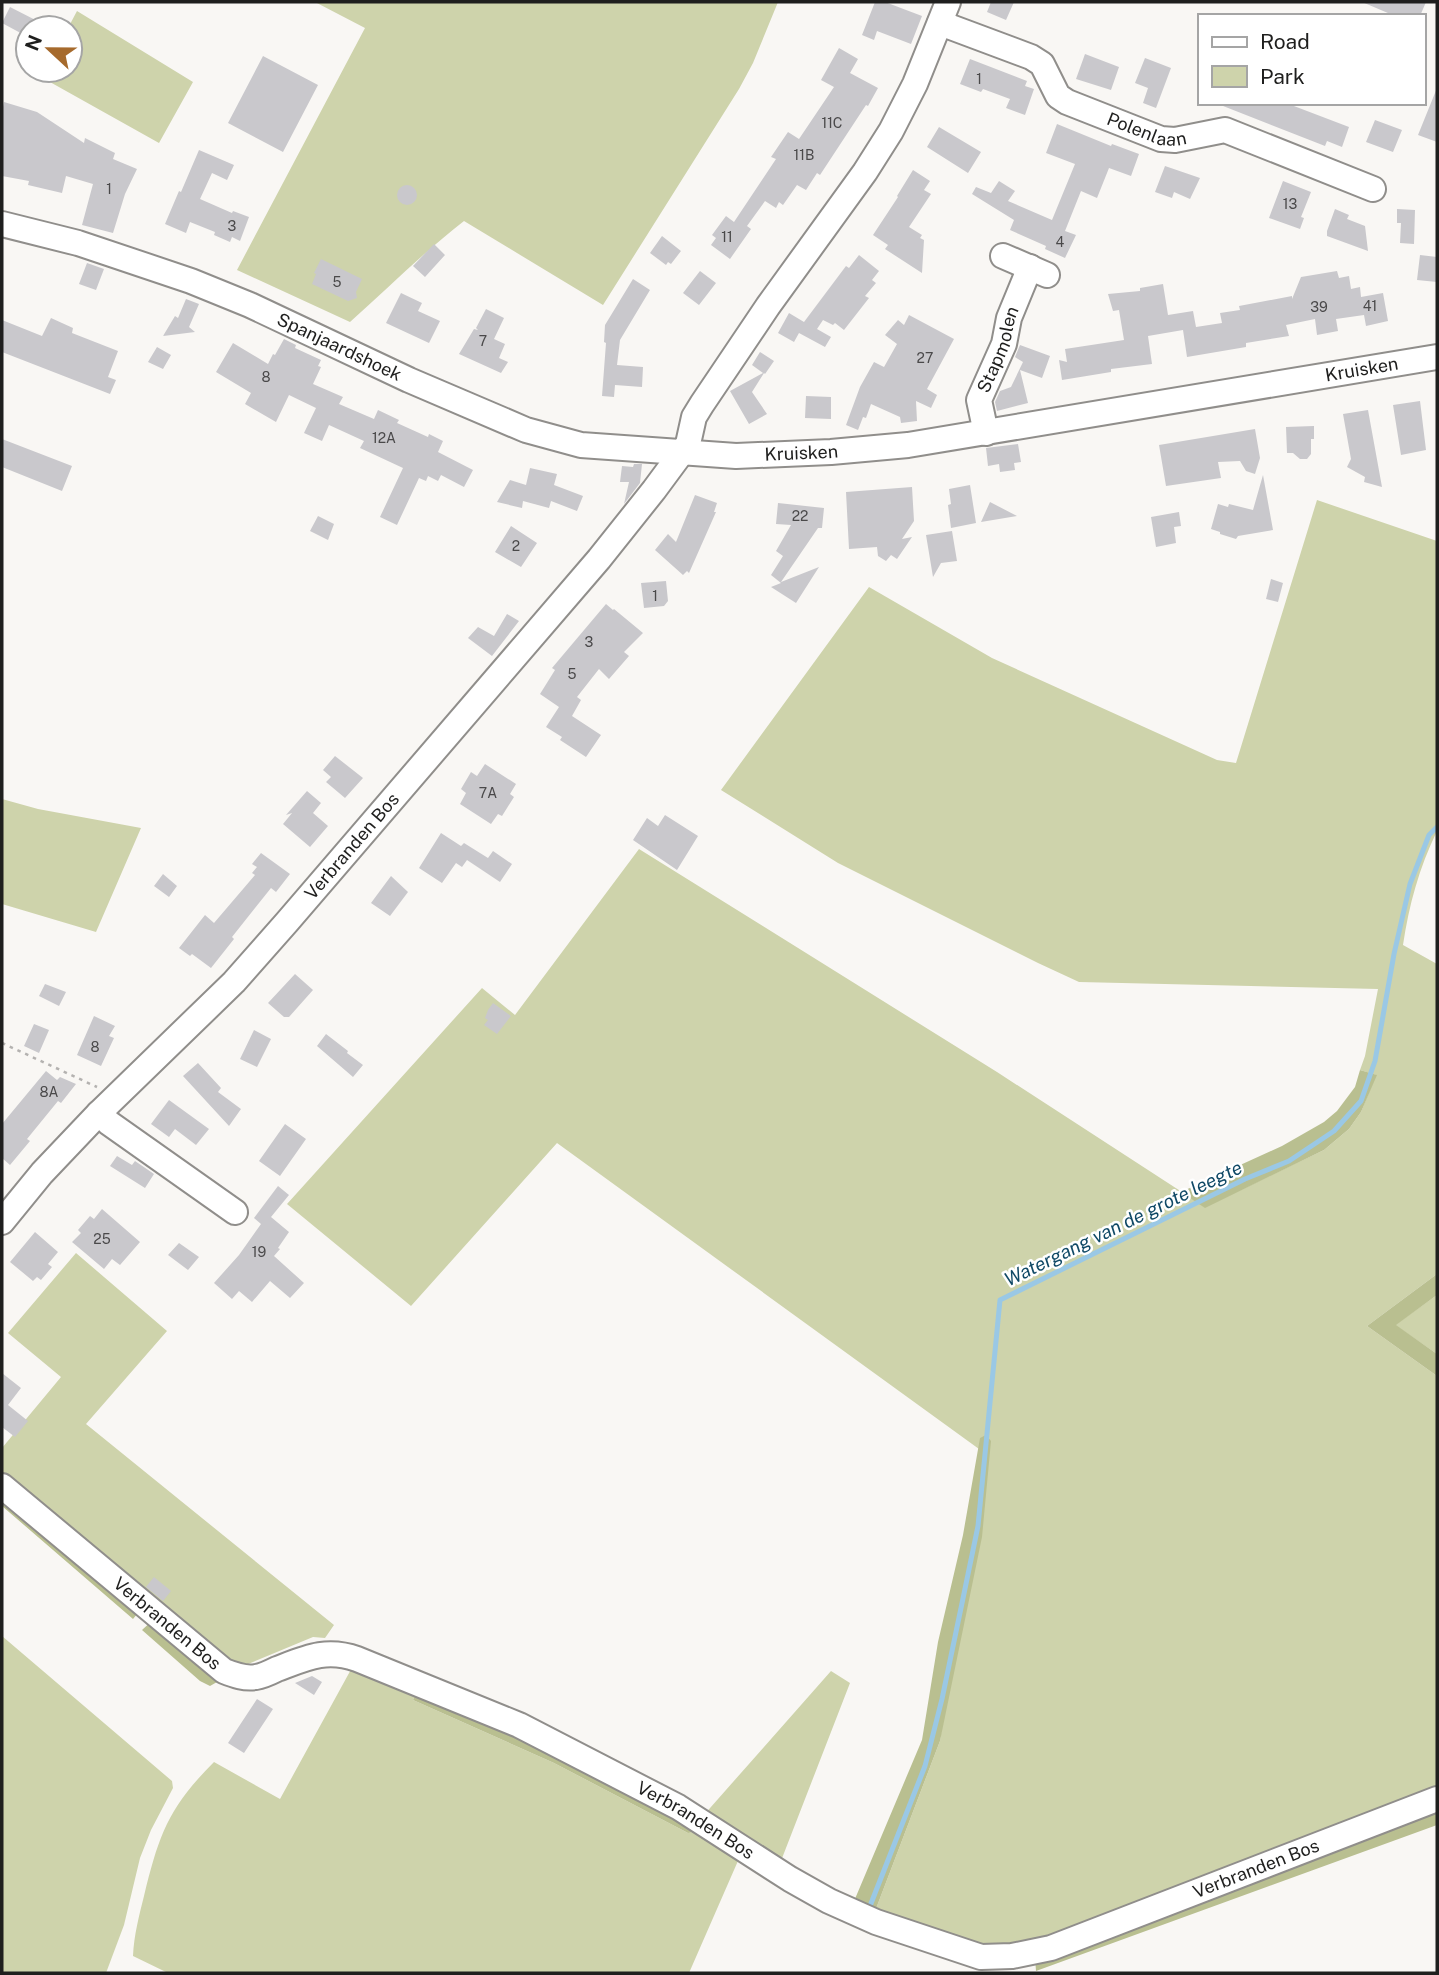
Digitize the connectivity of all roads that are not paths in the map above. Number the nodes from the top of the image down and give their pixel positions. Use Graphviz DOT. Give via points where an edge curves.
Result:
graph roads {
  1 [pos="944,12"];
  2 [pos="1373,189"];
  3 [pos="2,223"];
  4 [pos="1003,256"];
  5 [pos="1437,357"];
  6 [pos="986,433"];
  7 [pos="682,452"];
  8 [pos="106,1105"];
  9 [pos="236,1212"];
  10 [pos="2,1222"];
  11 [pos="2,1486"];
  12 [pos="1437,1798"];
  1 -- 2 [label="street, Polenlaan" via="1042,64 1058,96 1067,102 1161,139 1225,130"];
  1 -- 7 [label="street" via="891,131 702,404"];
  3 -- 7 [label="street, Spanjaardshoek" via="191,281 526,430 581,445"];
  4 -- 6 [label="street, Stapmolen" via="1038,271 1009,317 1004,344 979,400"];
  5 -- 6 [label="street, Kruisken"];
  6 -- 7 [label="street, Kruisken" via="831,452 736,456"];
  7 -- 8 [label="street, Verbranden Bos" via="599,559 287,922 224,991"];
  8 -- 9 [label="street" via="110,1123"];
  8 -- 10 [label="street, Verbranden Bos"];
  11 -- 12 [label="street, Verbranden Bos" via="224,1671 255,1678 327,1653 357,1659 519,1725 617,1775 678,1807 829,1901 981,1957 1051,1948"];
}
